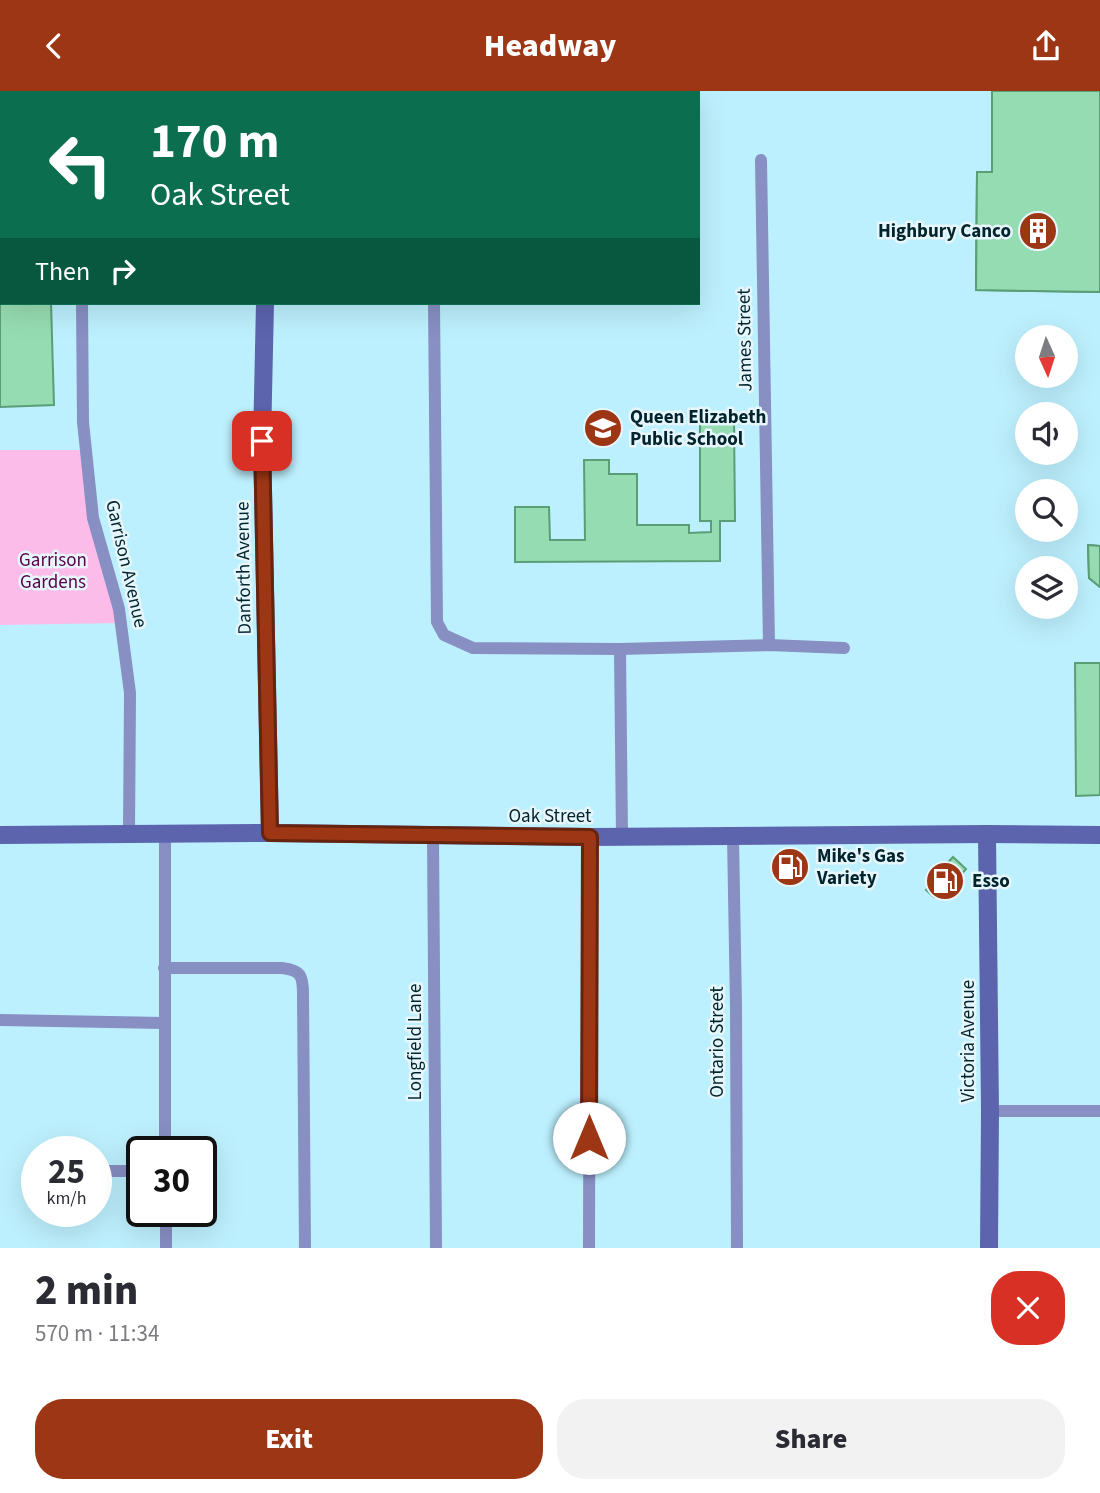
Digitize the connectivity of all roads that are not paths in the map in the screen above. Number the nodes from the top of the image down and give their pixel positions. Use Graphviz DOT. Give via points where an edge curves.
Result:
graph roads {
  1 [pos="761,160"];
  2 [pos="82,305"];
  3 [pos="265,305"];
  4 [pos="434,305"];
  5 [pos="769,645"];
  6 [pos="844,648"];
  7 [pos="620,649"];
  8 [pos="270,833"];
  9 [pos="129,834"];
  10 [pos="987,834"];
  11 [pos="0,835"];
  12 [pos="165,835"];
  13 [pos="1100,835"];
  14 [pos="433,836"];
  15 [pos="733,836"];
  16 [pos="590,837"];
  17 [pos="622,837"];
  18 [pos="164,968"];
  19 [pos="0,1020"];
  20 [pos="164,1023"];
  21 [pos="990,1111"];
  22 [pos="1100,1111"];
  23 [pos="165,1136"];
  24 [pos="166,1227"];
  25 [pos="166,1248"];
  26 [pos="305,1248"];
  27 [pos="436,1248"];
  28 [pos="589,1248"];
  29 [pos="737,1248"];
  30 [pos="989,1248"];
  1 -- 5 [label="street, James Street"];
  2 -- 9 [label="street, Garrison Avenue" via="83,422 93,517 119,609 130,693"];
  3 -- 8 [label="street, Danforth Avenue" via="262,441"];
  4 -- 7 [label="street" via="437,622 444,635 473,648"];
  5 -- 6 [label="street"];
  5 -- 7 [label="street"];
  7 -- 17 [label="street"];
  8 -- 12 [label="street, Oak Street"];
  8 -- 14 [label="street, Oak Street"];
  9 -- 11 [label="street, Oak Street"];
  9 -- 12 [label="street, Oak Street"];
  10 -- 13 [label="street, Oak Street"];
  10 -- 15 [label="street, Oak Street"];
  10 -- 21 [label="street, Victoria Avenue"];
  12 -- 18 [label="street"];
  14 -- 16 [label="street, Oak Street"];
  14 -- 27 [label="street, Longfield Lane"];
  15 -- 17 [label="street, Oak Street"];
  15 -- 29 [label="street, Ontario Street"];
  16 -- 17 [label="street, Oak Street"];
  16 -- 28 [label="street"];
  18 -- 20 [label="street"];
  18 -- 26 [label="street" via="282,968 298,972 302,979"];
  19 -- 20 [label="street"];
  20 -- 23 [label="street"];
  21 -- 22 [label="street"];
  21 -- 30 [label="street, Victoria Avenue"];
  24 -- 25 [label="street"];
}
